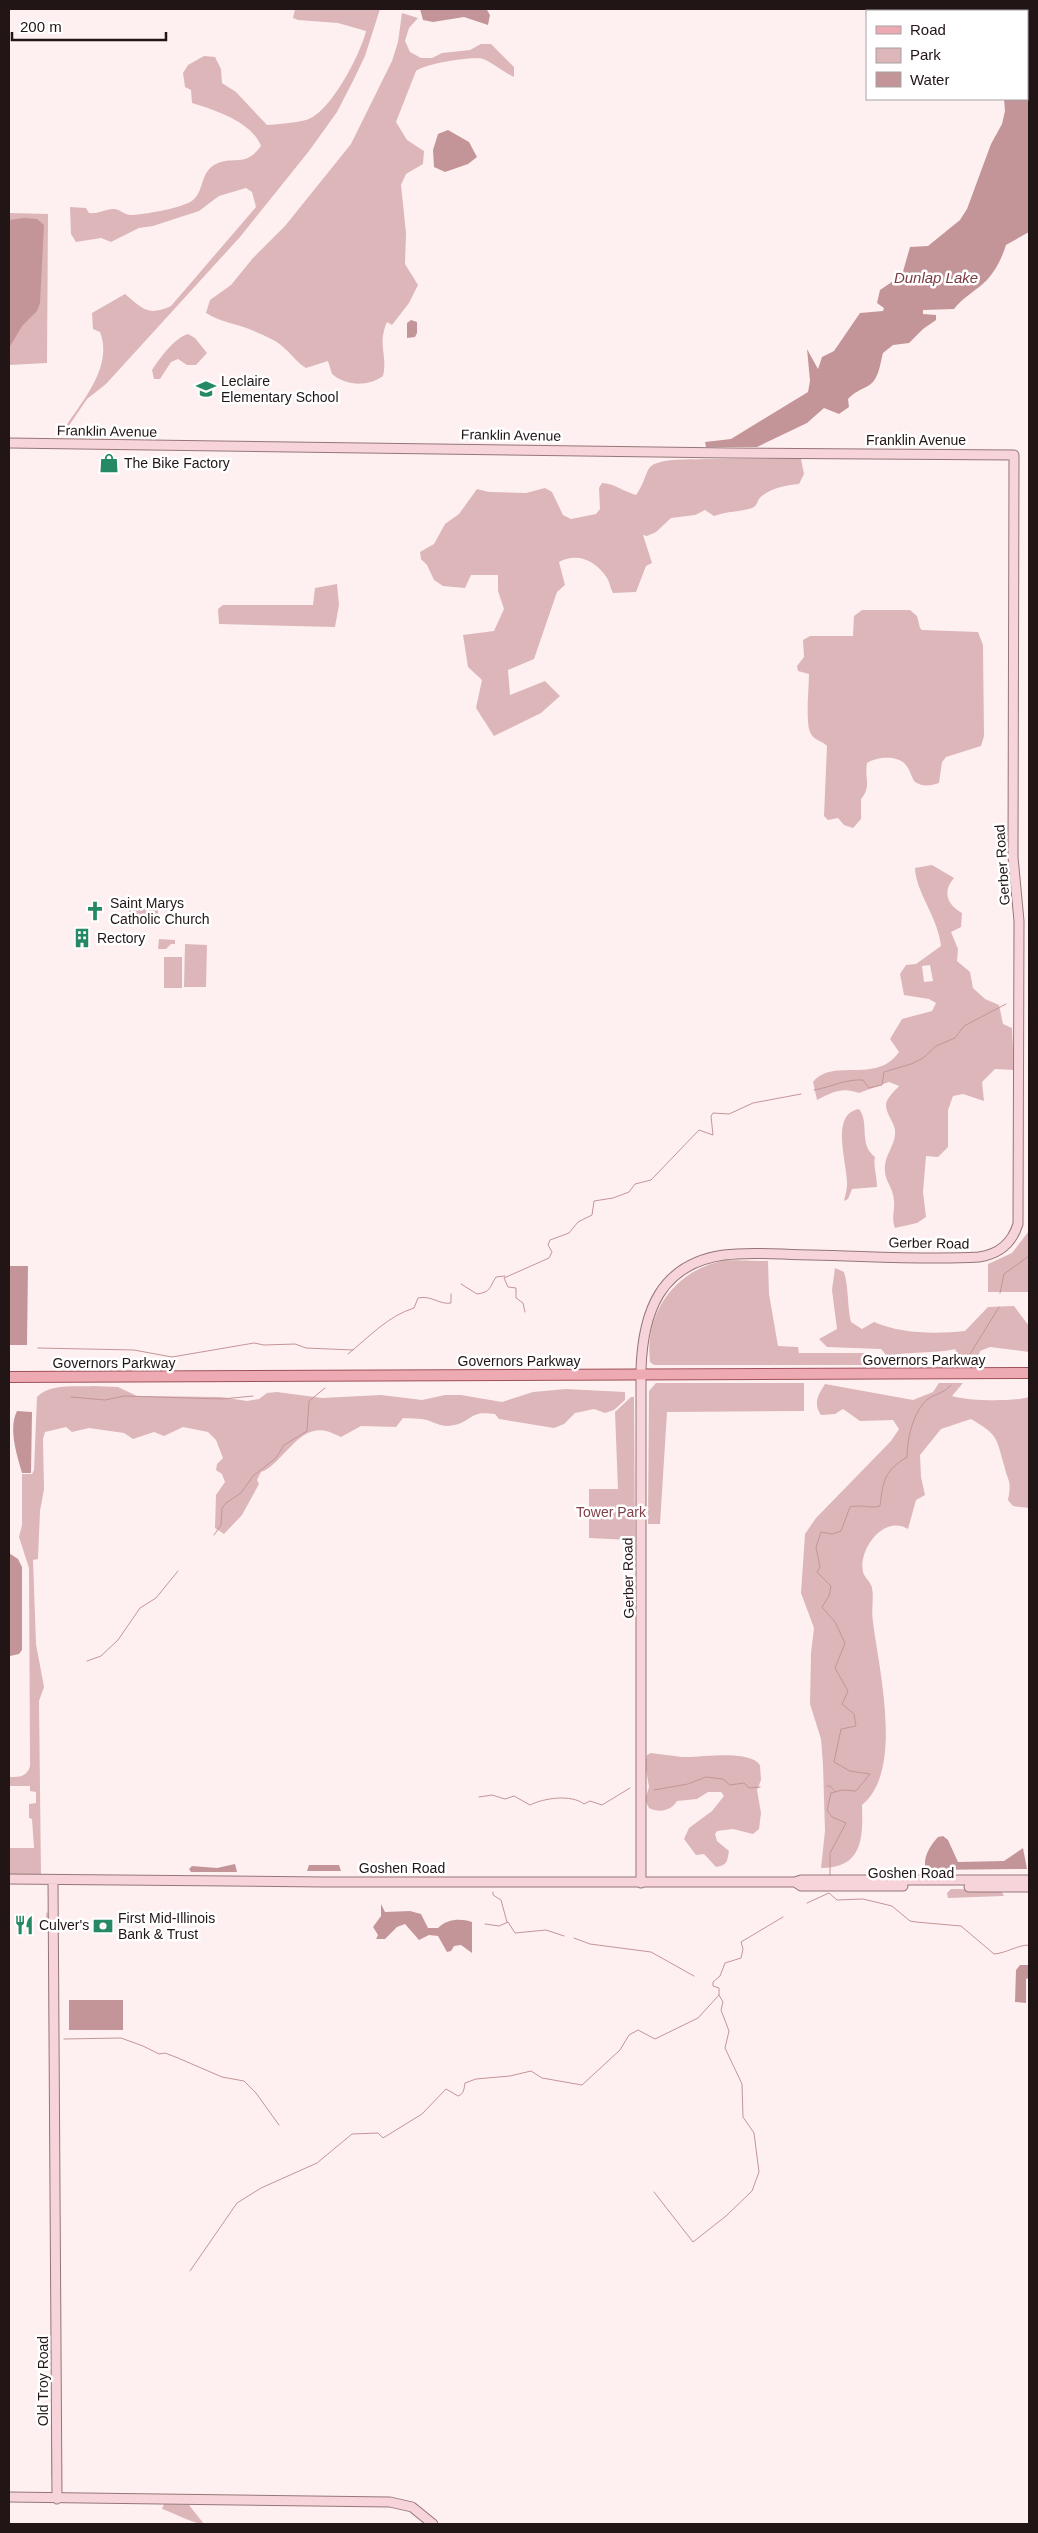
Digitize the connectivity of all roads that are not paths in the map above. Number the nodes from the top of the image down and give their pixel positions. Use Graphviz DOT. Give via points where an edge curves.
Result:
graph roads {
  1 [pos="9,443"];
  2 [pos="1014,454"];
  3 [pos="1029,1373"];
  4 [pos="641,1374"];
  5 [pos="9,1377"];
  6 [pos="9,1879"];
  7 [pos="53,1880"];
  8 [pos="1029,1880"];
  9 [pos="795,1882"];
  10 [pos="641,1883"];
  11 [pos="1029,1887"];
  12 [pos="9,2497"];
  13 [pos="57,2499"];
  14 [pos="433,2524"];
  1 -- 2 [label="street, Franklin Avenue"];
  2 -- 4 [label="street, Gerber Road" via="1013,857 1020,984 1020,1216 1016,1231 1000,1250 979,1257 742,1254 704,1260 676,1275 652,1305 644,1331"];
  3 -- 4 [label="main road, Governors Parkway"];
  4 -- 5 [label="main road, Governors Parkway"];
  4 -- 10 [label="street, Gerber Road"];
  6 -- 7 [label="street, Goshen Road"];
  7 -- 10 [label="street, Goshen Road"];
  7 -- 13 [label="street, Old Troy Road"];
  8 -- 9 [label="street, Goshen Road"];
  9 -- 10 [label="street, Goshen Road"];
  9 -- 11 [label="street, Goshen Road" via="801,1886"];
  12 -- 13 [label="street"];
  13 -- 14 [label="street" via="390,2502 412,2507"];
}
